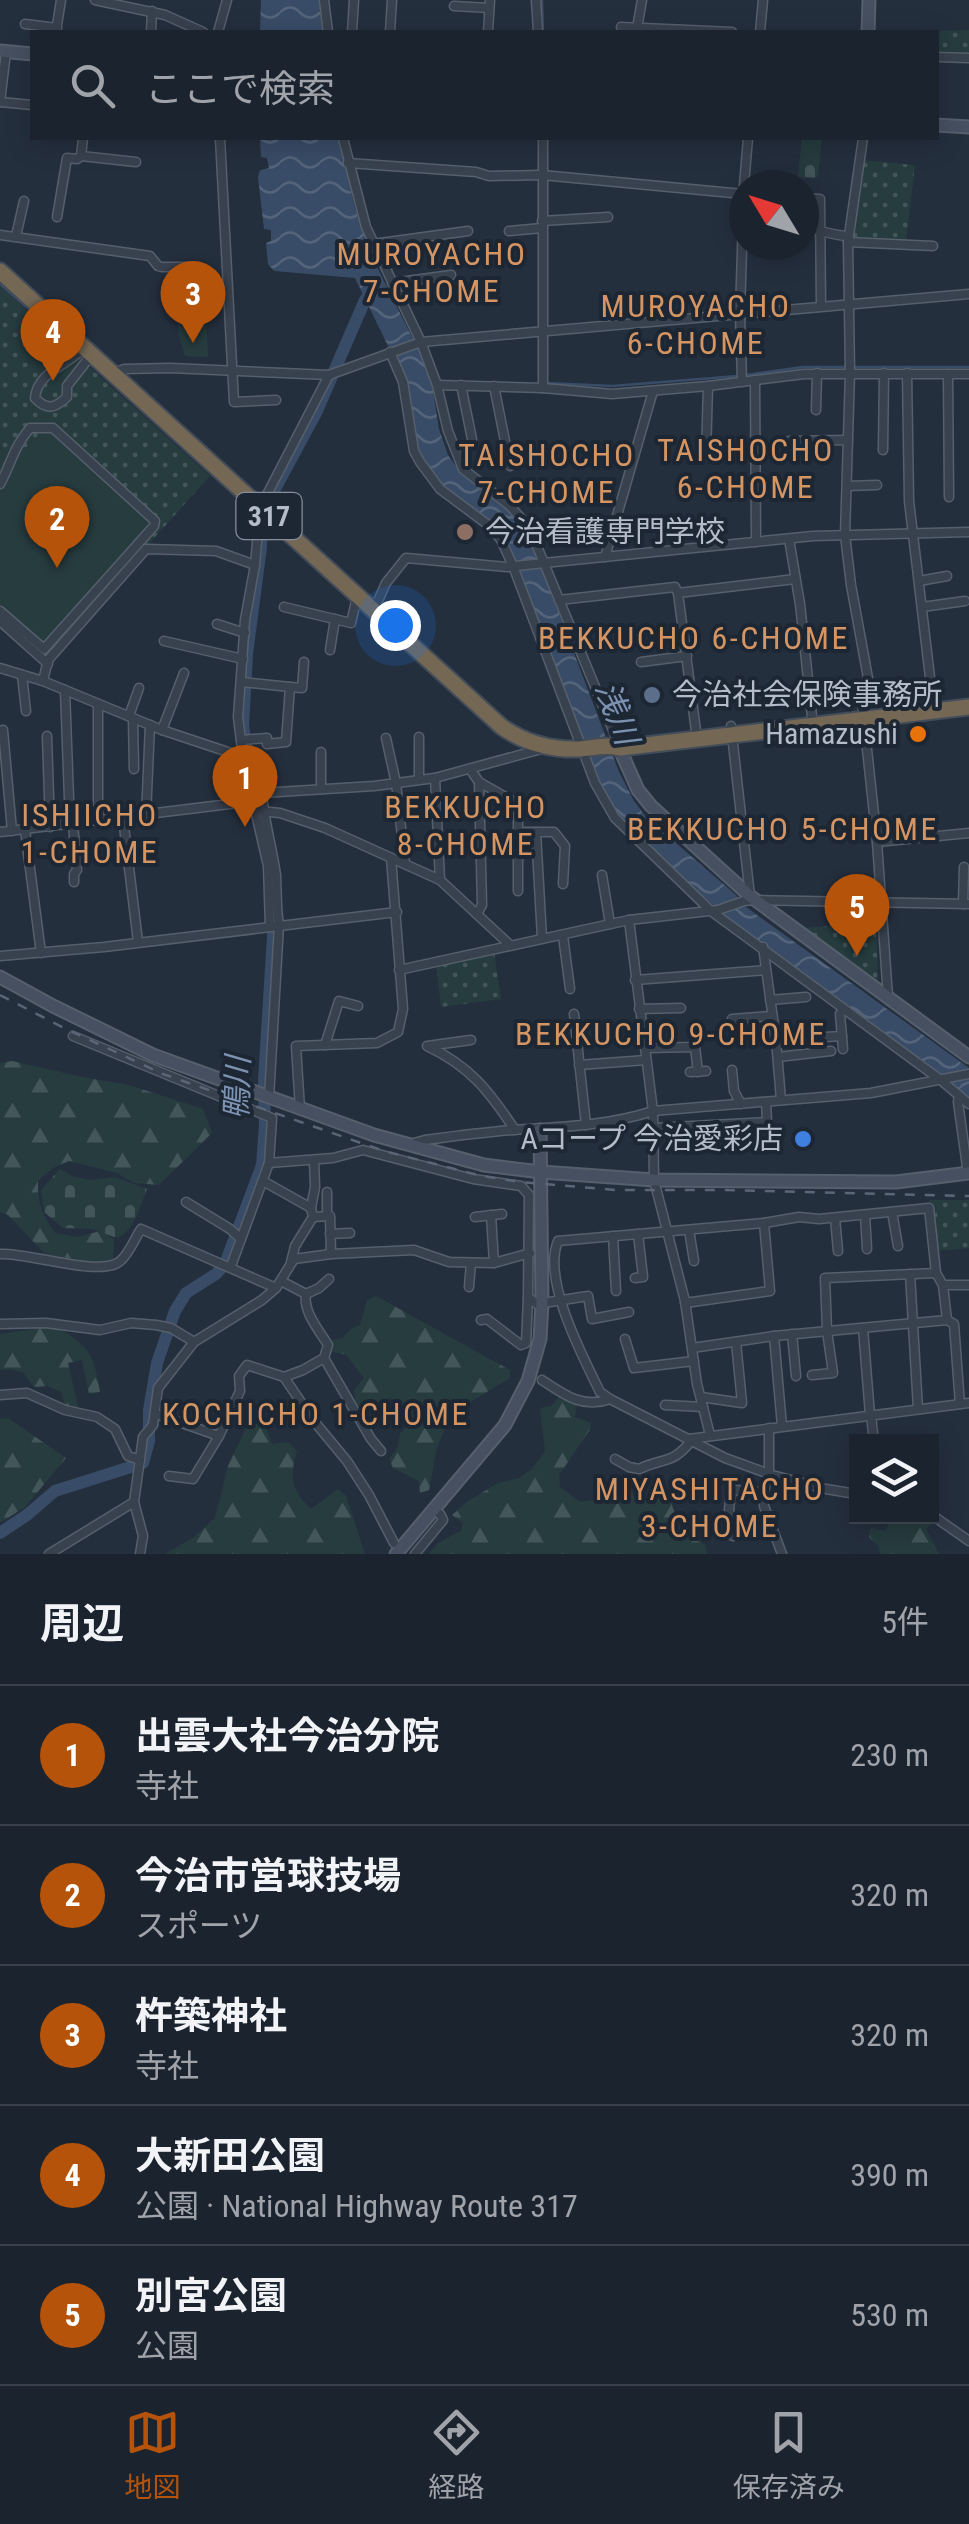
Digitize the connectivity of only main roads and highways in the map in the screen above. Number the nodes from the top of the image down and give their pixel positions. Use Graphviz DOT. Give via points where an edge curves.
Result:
graph roads {
  1 [pos="0,271"];
  2 [pos="969,698"];
  3 [pos="933,707"];
  4 [pos="969,707"];
  1 -- 3 [label="highway, 317" via="514,736 546,748 584,749"];
  2 -- 3 [label="highway, 317"];
  3 -- 4 [label="highway, 317"];
}
